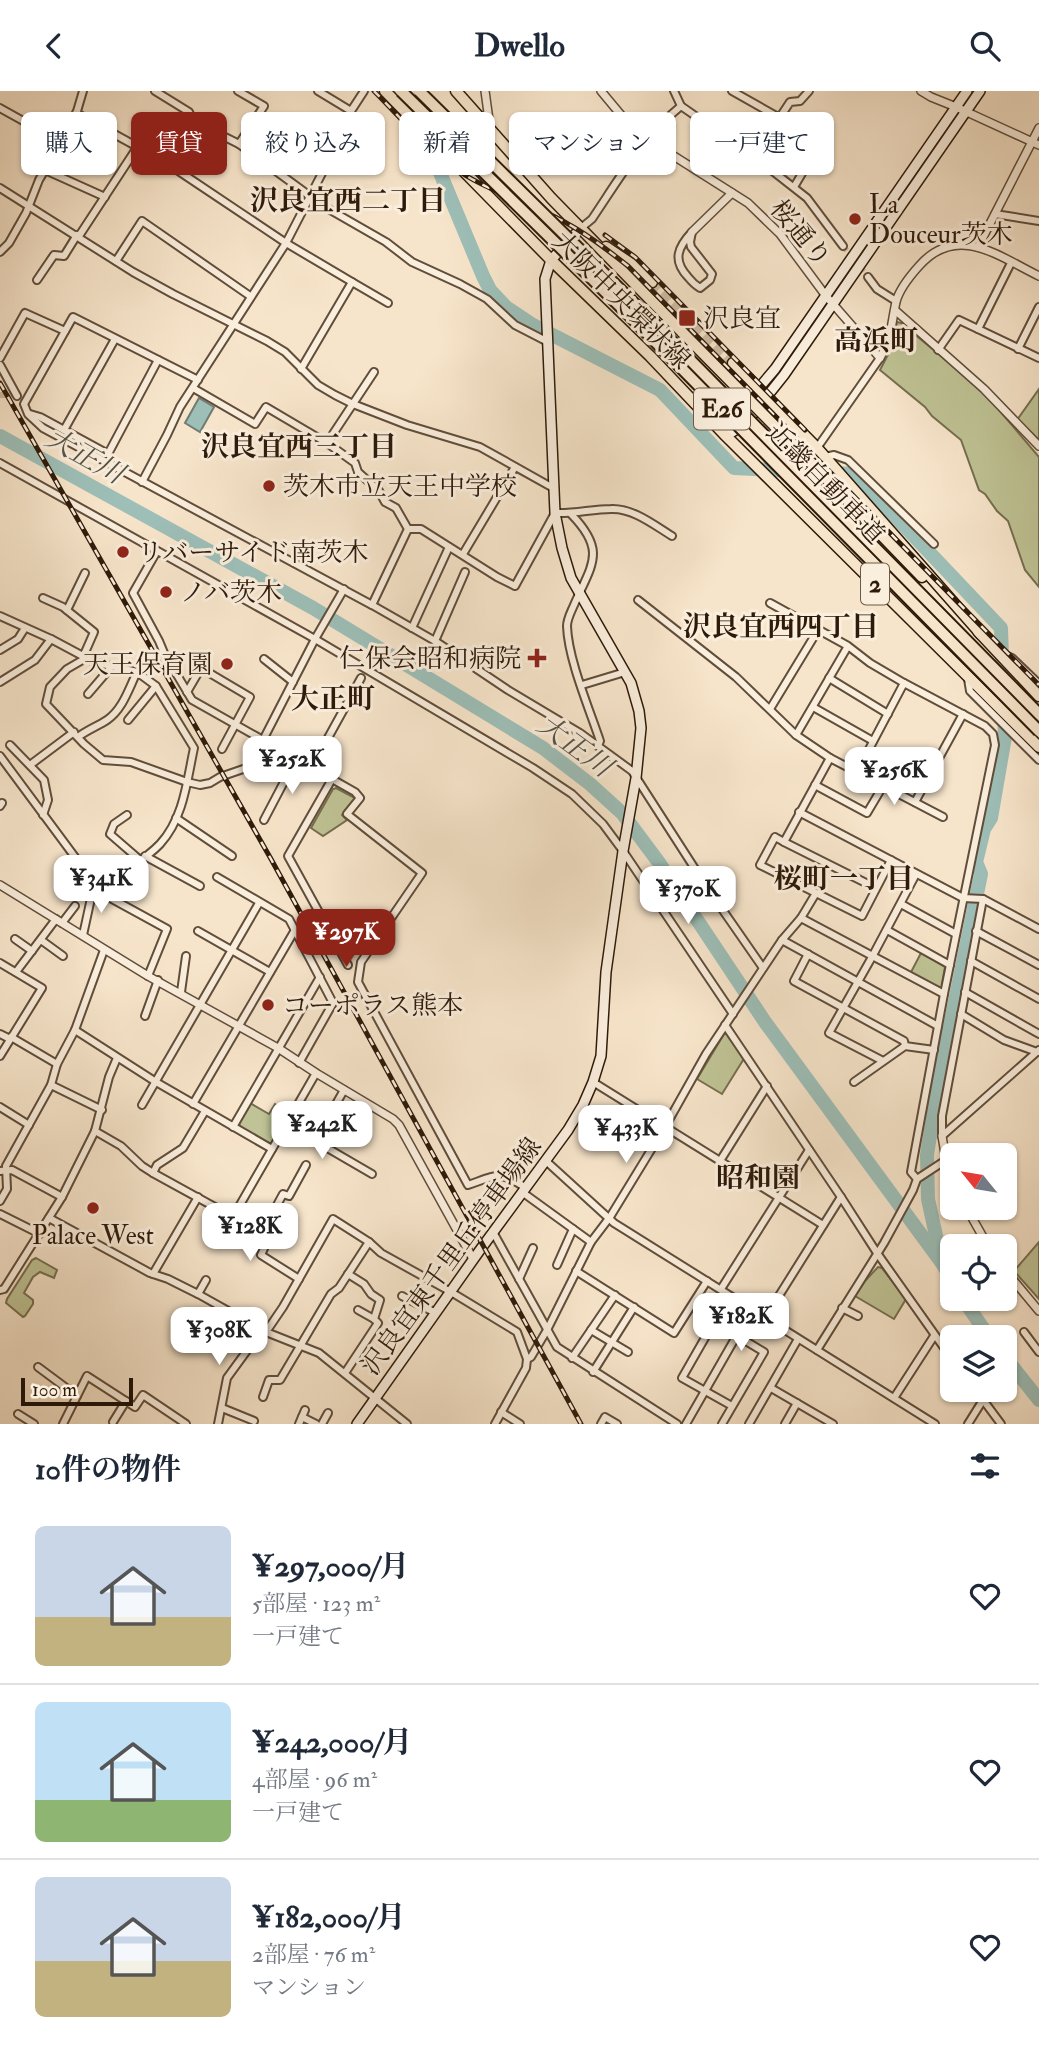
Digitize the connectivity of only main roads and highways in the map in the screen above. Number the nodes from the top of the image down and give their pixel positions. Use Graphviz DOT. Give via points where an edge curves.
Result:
graph roads {
  1 [pos="385,91"];
  2 [pos="401,91"];
  3 [pos="419,91"];
  4 [pos="456,91"];
  5 [pos="967,91"];
  6 [pos="980,91"];
  7 [pos="585,231"];
  8 [pos="551,260"];
  9 [pos="652,282"];
  10 [pos="829,300"];
  11 [pos="733,363"];
  12 [pos="759,388"];
  13 [pos="768,397"];
  14 [pos="726,436"];
  15 [pos="981,634"];
  16 [pos="1039,696"];
  17 [pos="1039,714"];
  18 [pos="1039,731"];
  19 [pos="1039,747"];
  20 [pos="358,1424"];
  1 -- 8 [label="main road, 大阪中央環状線 / 2"];
  2 -- 18 [label="highway, 近畿自動車道 / E26, bridge"];
  3 -- 17 [label="highway, 近畿自動車道 / E26, bridge"];
  4 -- 7 [label="main road, 大阪中央環状線 / 2"];
  5 -- 10 [label="main road"];
  6 -- 10 [label="main road"];
  7 -- 8 [label="main road"];
  7 -- 9 [label="main road, 2"];
  7 -- 15 [label="main road, 大阪中央環状線 / 2, bridge"];
  8 -- 14 [label="main road, 大阪中央環状線 / 2"];
  8 -- 20 [label="main road, 沢良宜東千里丘停車場線" via="545,279 555,513 571,578 634,689 641,728 606,972 601,1056 583,1104 546,1161"];
  10 -- 12 [label="main road"];
  10 -- 13 [label="main road"];
  11 -- 12 [label="main road"];
  12 -- 13 [label="main road"];
  12 -- 14 [label="main road" via="736,415"];
  13 -- 14 [label="main road" via="746,424"];
  13 -- 15 [label="main road"];
  14 -- 19 [label="main road, 大阪中央環状線 / 2"];
  15 -- 16 [label="main road, 大阪中央環状線 / 2"];
}
